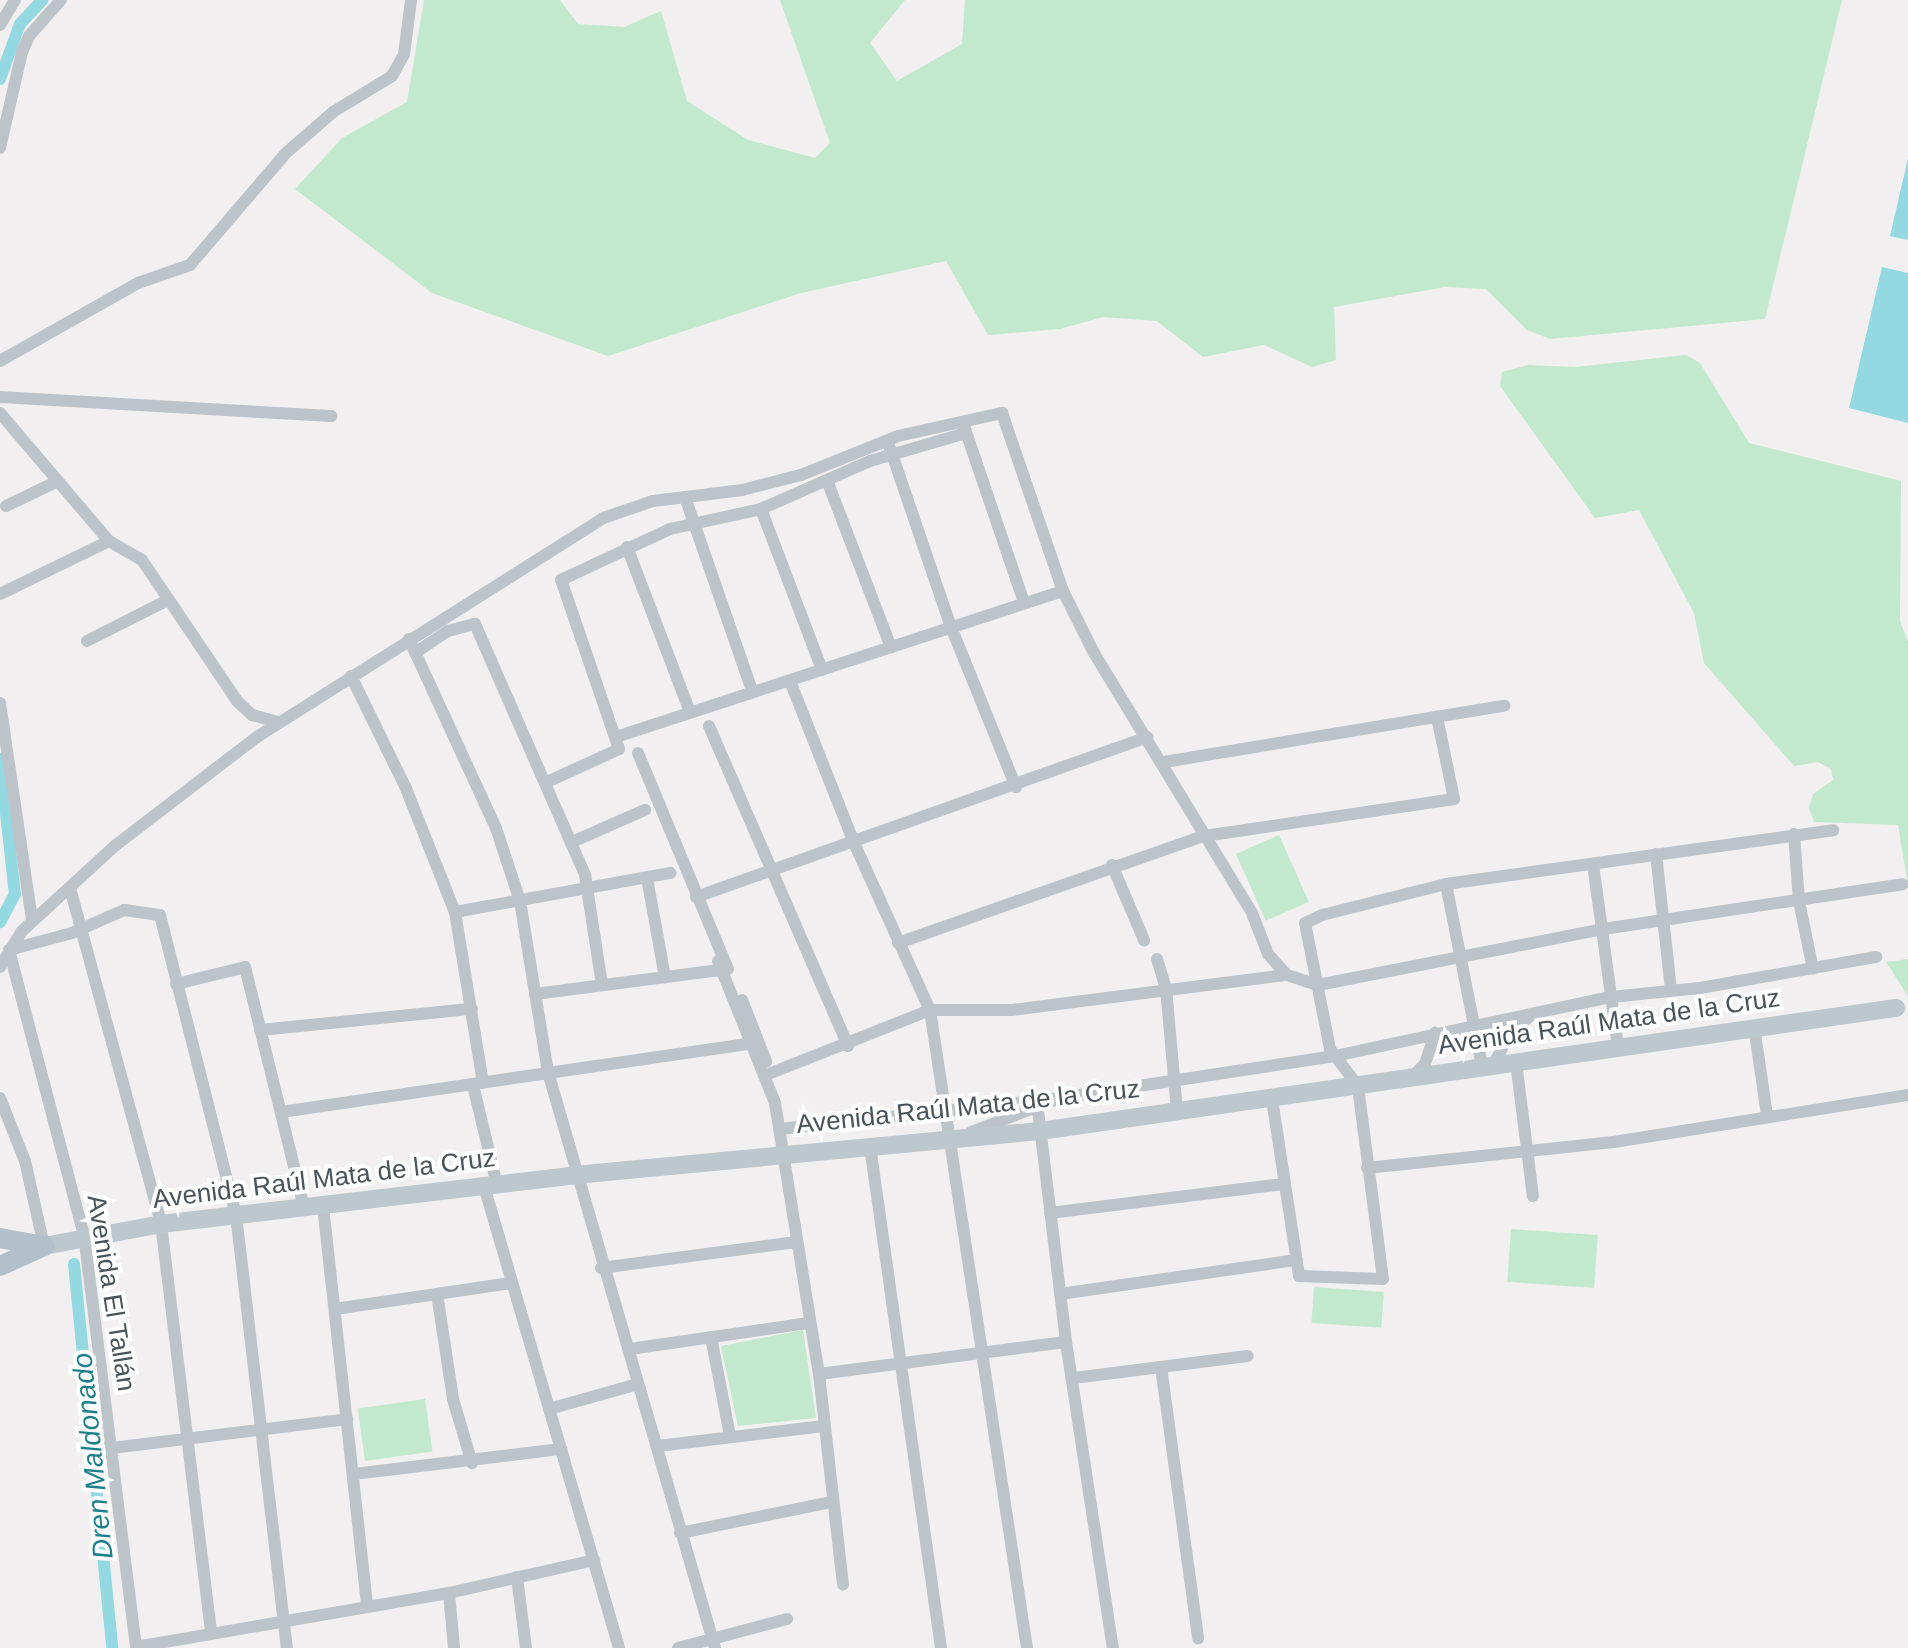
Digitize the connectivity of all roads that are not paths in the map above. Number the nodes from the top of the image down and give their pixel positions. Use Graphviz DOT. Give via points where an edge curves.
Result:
graph roads {
  1 [pos="15,0"];
  2 [pos="61,0"];
  3 [pos="411,0"];
  4 [pos="0,25"];
  5 [pos="0,148"];
  6 [pos="0,361"];
  7 [pos="0,397"];
  8 [pos="34,403"];
  9 [pos="331,416"];
  10 [pos="961,419"];
  11 [pos="3,420"];
  12 [pos="966,433"];
  13 [pos="888,440"];
  14 [pos="892,454"];
  15 [pos="56,482"];
  16 [pos="828,483"];
  17 [pos="685,497"];
  18 [pos="6,506"];
  19 [pos="761,509"];
  20 [pos="691,522"];
  21 [pos="109,541"];
  22 [pos="627,547"];
  23 [pos="1063,591"];
  24 [pos="0,594"];
  25 [pos="168,600"];
  26 [pos="1024,602"];
  27 [pos="951,627"];
  28 [pos="409,639"];
  29 [pos="87,641"];
  30 [pos="891,647"];
  31 [pos="415,653"];
  32 [pos="822,670"];
  33 [pos="351,676"];
  34 [pos="790,681"];
  35 [pos="752,690"];
  36 [pos="237,701"];
  37 [pos="0,703"];
  38 [pos="1504,706"];
  39 [pos="690,712"];
  40 [pos="1437,717"];
  41 [pos="279,722"];
  42 [pos="709,726"];
  43 [pos="257,737"];
  44 [pos="616,737"];
  45 [pos="1148,737"];
  46 [pos="638,753"];
  47 [pos="1164,762"];
  48 [pos="547,782"];
  49 [pos="1016,787"];
  50 [pos="645,810"];
  51 [pos="1833,830"];
  52 [pos="1794,834"];
  53 [pos="1204,836"];
  54 [pos="572,842"];
  55 [pos="855,845"];
  56 [pos="1656,854"];
  57 [pos="1593,864"];
  58 [pos="1112,865"];
  59 [pos="776,871"];
  60 [pos="670,873"];
  61 [pos="647,878"];
  62 [pos="1446,884"];
  63 [pos="1903,884"];
  64 [pos="70,888"];
  65 [pos="588,888"];
  66 [pos="696,897"];
  67 [pos="520,901"];
  68 [pos="1799,901"];
  69 [pos="455,912"];
  70 [pos="32,921"];
  71 [pos="1663,921"];
  72 [pos="82,928"];
  73 [pos="1603,929"];
  74 [pos="1144,940"];
  75 [pos="898,943"];
  76 [pos="5,951"];
  77 [pos="1457,956"];
  78 [pos="1876,957"];
  79 [pos="1157,959"];
  80 [pos="0,967"];
  81 [pos="1813,969"];
  82 [pos="1287,975"];
  83 [pos="665,977"];
  84 [pos="176,984"];
  85 [pos="602,985"];
  86 [pos="1318,985"];
  87 [pos="1166,988"];
  88 [pos="1671,989"];
  89 [pos="535,994"];
  90 [pos="1611,997"];
  91 [pos="1896,1008"];
  92 [pos="472,1009"];
  93 [pos="930,1010"];
  94 [pos="1534,1013"];
  95 [pos="1474,1025"];
  96 [pos="1754,1026"];
  97 [pos="260,1030"];
  98 [pos="1435,1033"];
  99 [pos="747,1044"];
  100 [pos="848,1046"];
  101 [pos="1618,1046"];
  102 [pos="1335,1056"];
  103 [pos="1516,1062"];
  104 [pos="1488,1064"];
  105 [pos="548,1072"];
  106 [pos="771,1073"];
  107 [pos="1413,1076"];
  108 [pos="1174,1083"];
  109 [pos="478,1084"];
  110 [pos="1358,1086"];
  111 [pos="1908,1095"];
  112 [pos="0,1098"];
  113 [pos="1060,1098"];
  114 [pos="1272,1099"];
  115 [pos="775,1103"];
  116 [pos="1038,1110"];
  117 [pos="945,1111"];
  118 [pos="281,1112"];
  119 [pos="1177,1112"];
  120 [pos="1767,1115"];
  121 [pos="780,1129"];
  122 [pos="1040,1131"];
  123 [pos="949,1140"];
  124 [pos="870,1146"];
  125 [pos="1527,1151"];
  126 [pos="785,1152"];
  127 [pos="1367,1168"];
  128 [pos="575,1175"];
  129 [pos="1283,1184"];
  130 [pos="490,1185"];
  131 [pos="1533,1196"];
  132 [pos="323,1206"];
  133 [pos="304,1207"];
  134 [pos="1050,1213"];
  135 [pos="236,1215"];
  136 [pos="161,1224"];
  137 [pos="84,1235"];
  138 [pos="0,1238"];
  139 [pos="796,1242"];
  140 [pos="44,1246"];
  141 [pos="1297,1260"];
  142 [pos="0,1266"];
  143 [pos="601,1268"];
  144 [pos="512,1283"];
  145 [pos="437,1294"];
  146 [pos="1060,1294"];
  147 [pos="335,1309"];
  148 [pos="809,1323"];
  149 [pos="711,1337"];
  150 [pos="1066,1342"];
  151 [pos="630,1349"];
  152 [pos="983,1351"];
  153 [pos="1248,1356"];
  154 [pos="898,1364"];
  155 [pos="1161,1367"];
  156 [pos="819,1374"];
  157 [pos="1074,1378"];
  158 [pos="638,1384"];
  159 [pos="549,1409"];
  160 [pos="347,1419"];
  161 [pos="824,1426"];
  162 [pos="260,1430"];
  163 [pos="730,1436"];
  164 [pos="184,1439"];
  165 [pos="658,1446"];
  166 [pos="112,1448"];
  167 [pos="561,1449"];
  168 [pos="472,1463"];
  169 [pos="354,1474"];
  170 [pos="831,1502"];
  171 [pos="680,1533"];
  172 [pos="594,1560"];
  173 [pos="517,1577"];
  174 [pos="843,1585"];
  175 [pos="449,1593"];
  176 [pos="367,1607"];
  177 [pos="787,1619"];
  178 [pos="283,1623"];
  179 [pos="211,1633"];
  180 [pos="1198,1638"];
  181 [pos="714,1643"];
  182 [pos="136,1647"];
  183 [pos="287,1648"];
  184 [pos="454,1648"];
  185 [pos="526,1648"];
  186 [pos="619,1648"];
  187 [pos="678,1648"];
  188 [pos="941,1648"];
  189 [pos="1027,1648"];
  190 [pos="1113,1648"];
  1 -- 4 [label="street"];
  2 -- 5 [label="street" via="22,52"];
  3 -- 6 [label="street" via="404,54 392,76 333,112 286,153 190,265 138,283"];
  7 -- 8 [label="street"];
  8 -- 9 [label="street"];
  8 -- 11 [label="street"];
  10 -- 12 [label="street"];
  10 -- 13 [label="street"];
  10 -- 23 [label="street" via="1002,413"];
  11 -- 15 [label="street"];
  12 -- 14 [label="street"];
  12 -- 26 [label="street"];
  13 -- 14 [label="street"];
  13 -- 17 [label="street" via="801,475"];
  14 -- 16 [label="street"];
  14 -- 27 [label="street"];
  15 -- 18 [label="street"];
  15 -- 21 [label="street"];
  16 -- 19 [label="street"];
  16 -- 30 [label="street"];
  17 -- 20 [label="street"];
  17 -- 28 [label="street" via="653,501 603,518"];
  19 -- 20 [label="street"];
  19 -- 32 [label="street"];
  20 -- 22 [label="street"];
  20 -- 35 [label="street"];
  21 -- 24 [label="street"];
  21 -- 25 [label="street" via="142,560"];
  22 -- 39 [label="street"];
  22 -- 44 [label="street" via="561,580"];
  23 -- 26 [label="street"];
  23 -- 45 [label="street" via="1113,686"];
  25 -- 29 [label="street"];
  25 -- 36 [label="street"];
  26 -- 27 [label="street"];
  27 -- 30 [label="street"];
  27 -- 49 [label="street"];
  28 -- 31 [label="street"];
  28 -- 33 [label="street"];
  30 -- 32 [label="street"];
  31 -- 48 [label="street" via="448,631 475,624"];
  31 -- 67 [label="street" via="496,828"];
  32 -- 34 [label="street"];
  33 -- 41 [label="street"];
  33 -- 69 [label="street" via="405,786"];
  34 -- 35 [label="street"];
  34 -- 55 [label="street"];
  35 -- 39 [label="street"];
  36 -- 41 [label="street" via="252,715"];
  36 -- 43 [label="street"];
  37 -- 70 [label="street"];
  38 -- 40 [label="street"];
  39 -- 44 [label="street"];
  40 -- 47 [label="street"];
  40 -- 53 [label="street" via="1454,799"];
  41 -- 43 [label="street"];
  42 -- 59 [label="street"];
  43 -- 64 [label="street" via="116,845"];
  44 -- 48 [label="street" via="616,752"];
  45 -- 47 [label="street"];
  45 -- 49 [label="street"];
  46 -- 66 [label="street"];
  47 -- 53 [label="street"];
  48 -- 54 [label="street"];
  49 -- 55 [label="street"];
  50 -- 54 [label="street"];
  51 -- 52 [label="street"];
  52 -- 56 [label="street"];
  52 -- 68 [label="street"];
  53 -- 58 [label="street"];
  53 -- 82 [label="street" via="1252,913 1268,954"];
  54 -- 65 [label="street"];
  55 -- 59 [label="street"];
  55 -- 75 [label="street"];
  56 -- 57 [label="street"];
  56 -- 71 [label="street"];
  57 -- 62 [label="street"];
  57 -- 73 [label="street"];
  58 -- 74 [label="street"];
  58 -- 75 [label="street"];
  59 -- 66 [label="street"];
  59 -- 100 [label="street"];
  60 -- 61 [label="street"];
  61 -- 65 [label="street"];
  61 -- 83 [label="street"];
  62 -- 77 [label="street"];
  62 -- 86 [label="street" via="1305,923"];
  63 -- 68 [label="street"];
  64 -- 70 [label="street"];
  64 -- 72 [label="street"];
  65 -- 67 [label="street"];
  65 -- 85 [label="street"];
  66 -- 106 [label="street"];
  67 -- 69 [label="street"];
  67 -- 89 [label="street"];
  68 -- 71 [label="street"];
  68 -- 81 [label="street"];
  69 -- 92 [label="street"];
  70 -- 76 [label="street"];
  71 -- 73 [label="street"];
  71 -- 88 [label="street"];
  72 -- 76 [label="street"];
  72 -- 84 [label="street" via="124,910 160,915"];
  72 -- 136 [label="street"];
  73 -- 77 [label="street"];
  73 -- 90 [label="street"];
  75 -- 93 [label="street"];
  76 -- 80 [label="street"];
  76 -- 137 [label="street, Avenida El Tallán"];
  77 -- 86 [label="street"];
  77 -- 95 [label="street"];
  78 -- 81 [label="street"];
  79 -- 87 [label="street"];
  81 -- 88 [label="street"];
  82 -- 86 [label="street"];
  82 -- 87 [label="street"];
  83 -- 85 [label="street"];
  83 -- 99 [label="street" via="720,966"];
  84 -- 97 [label="street" via="245,967"];
  84 -- 135 [label="street"];
  85 -- 89 [label="street"];
  86 -- 102 [label="street"];
  87 -- 93 [label="street" via="1012,1010"];
  87 -- 108 [label="street"];
  88 -- 90 [label="street"];
  89 -- 105 [label="street"];
  90 -- 94 [label="street"];
  90 -- 101 [label="street"];
  91 -- 96 [label="street, Avenida Raúl Mata de la Cruz"];
  92 -- 97 [label="street"];
  92 -- 109 [label="street"];
  93 -- 100 [label="street"];
  93 -- 117 [label="street"];
  94 -- 95 [label="street"];
  94 -- 104 [label="street"];
  95 -- 98 [label="street"];
  95 -- 104 [label="street"];
  96 -- 101 [label="street, Avenida Raúl Mata de la Cruz"];
  96 -- 120 [label="street"];
  97 -- 118 [label="street"];
  98 -- 102 [label="street"];
  98 -- 107 [label="street" via="1425,1064"];
  99 -- 105 [label="street"];
  99 -- 115 [label="street" via="760,1060"];
  100 -- 106 [label="street"];
  101 -- 103 [label="street, Avenida Raúl Mata de la Cruz"];
  102 -- 108 [label="street"];
  102 -- 110 [label="street"];
  103 -- 104 [label="street, Avenida Raúl Mata de la Cruz"];
  103 -- 125 [label="street"];
  104 -- 107 [label="street, Avenida Raúl Mata de la Cruz"];
  105 -- 109 [label="street"];
  105 -- 128 [label="street"];
  106 -- 115 [label="street"];
  107 -- 110 [label="street, Avenida Raúl Mata de la Cruz"];
  108 -- 113 [label="street"];
  108 -- 119 [label="street"];
  109 -- 118 [label="street"];
  109 -- 130 [label="street"];
  110 -- 114 [label="street, Avenida Raúl Mata de la Cruz"];
  110 -- 127 [label="street"];
  111 -- 120 [label="street"];
  112 -- 140 [label="street" via="25,1161"];
  113 -- 116 [label="street"];
  113 -- 117 [label="street"];
  114 -- 119 [label="street, Avenida Raúl Mata de la Cruz"];
  114 -- 129 [label="street"];
  115 -- 121 [label="street"];
  116 -- 122 [label="street"];
  116 -- 123 [label="street"];
  117 -- 121 [label="street"];
  117 -- 123 [label="street"];
  118 -- 133 [label="street"];
  119 -- 122 [label="street, Avenida Raúl Mata de la Cruz"];
  120 -- 125 [label="street" via="1614,1142"];
  121 -- 126 [label="street"];
  122 -- 123 [label="street, Avenida Raúl Mata de la Cruz"];
  122 -- 134 [label="street"];
  123 -- 124 [label="street, Avenida Raúl Mata de la Cruz"];
  123 -- 152 [label="street"];
  124 -- 126 [label="street, Avenida Raúl Mata de la Cruz"];
  124 -- 154 [label="street"];
  125 -- 127 [label="street"];
  125 -- 131 [label="street"];
  126 -- 128 [label="street, Avenida Raúl Mata de la Cruz"];
  126 -- 139 [label="street"];
  127 -- 141 [label="street" via="1383,1279 1299,1276"];
  128 -- 130 [label="street, Avenida Raúl Mata de la Cruz"];
  128 -- 143 [label="street"];
  129 -- 134 [label="street"];
  129 -- 141 [label="street"];
  130 -- 132 [label="street, Avenida Raúl Mata de la Cruz"];
  130 -- 144 [label="street"];
  132 -- 133 [label="street, Avenida Raúl Mata de la Cruz"];
  132 -- 147 [label="street"];
  133 -- 135 [label="street, Avenida Raúl Mata de la Cruz"];
  134 -- 146 [label="street"];
  135 -- 136 [label="street, Avenida Raúl Mata de la Cruz"];
  135 -- 162 [label="street"];
  136 -- 137 [label="street, Avenida Raúl Mata de la Cruz"];
  136 -- 164 [label="street"];
  137 -- 140 [label="street, Avenida Raúl Mata de la Cruz"];
  137 -- 166 [label="street, Avenida El Tallán"];
  138 -- 140 [label="main road, Avenida Raúl Mata de la Cruz"];
  139 -- 143 [label="street"];
  139 -- 148 [label="street"];
  140 -- 142 [label="main road, Avenida Raúl Mata de la Cruz"];
  141 -- 146 [label="street"];
  143 -- 151 [label="street"];
  144 -- 145 [label="street"];
  144 -- 159 [label="street"];
  145 -- 147 [label="street"];
  145 -- 168 [label="street" via="453,1399"];
  146 -- 150 [label="street"];
  147 -- 160 [label="street"];
  148 -- 149 [label="street"];
  148 -- 156 [label="street"];
  149 -- 151 [label="street"];
  149 -- 163 [label="street"];
  150 -- 152 [label="street"];
  150 -- 157 [label="street"];
  151 -- 158 [label="street"];
  152 -- 154 [label="street"];
  152 -- 189 [label="street"];
  153 -- 155 [label="street"];
  154 -- 156 [label="street"];
  154 -- 188 [label="street"];
  155 -- 157 [label="street"];
  155 -- 180 [label="street"];
  156 -- 161 [label="street"];
  157 -- 190 [label="street"];
  158 -- 159 [label="street"];
  158 -- 165 [label="street"];
  159 -- 167 [label="street"];
  160 -- 162 [label="street"];
  160 -- 169 [label="street"];
  161 -- 163 [label="street"];
  161 -- 170 [label="street"];
  162 -- 164 [label="street"];
  162 -- 178 [label="street"];
  163 -- 165 [label="street"];
  164 -- 166 [label="street"];
  164 -- 179 [label="street"];
  165 -- 171 [label="street"];
  166 -- 182 [label="street, Avenida El Tallán"];
  167 -- 168 [label="street"];
  167 -- 172 [label="street"];
  168 -- 169 [label="street"];
  169 -- 176 [label="street"];
  170 -- 171 [label="street"];
  170 -- 174 [label="street"];
  171 -- 181 [label="street"];
  172 -- 173 [label="street"];
  172 -- 186 [label="street"];
  173 -- 175 [label="street"];
  173 -- 185 [label="street"];
  175 -- 176 [label="street"];
  175 -- 184 [label="street"];
  176 -- 178 [label="street"];
  177 -- 181 [label="street"];
  178 -- 179 [label="street"];
  178 -- 183 [label="street"];
  179 -- 182 [label="street"];
  181 -- 187 [label="street"];
}
